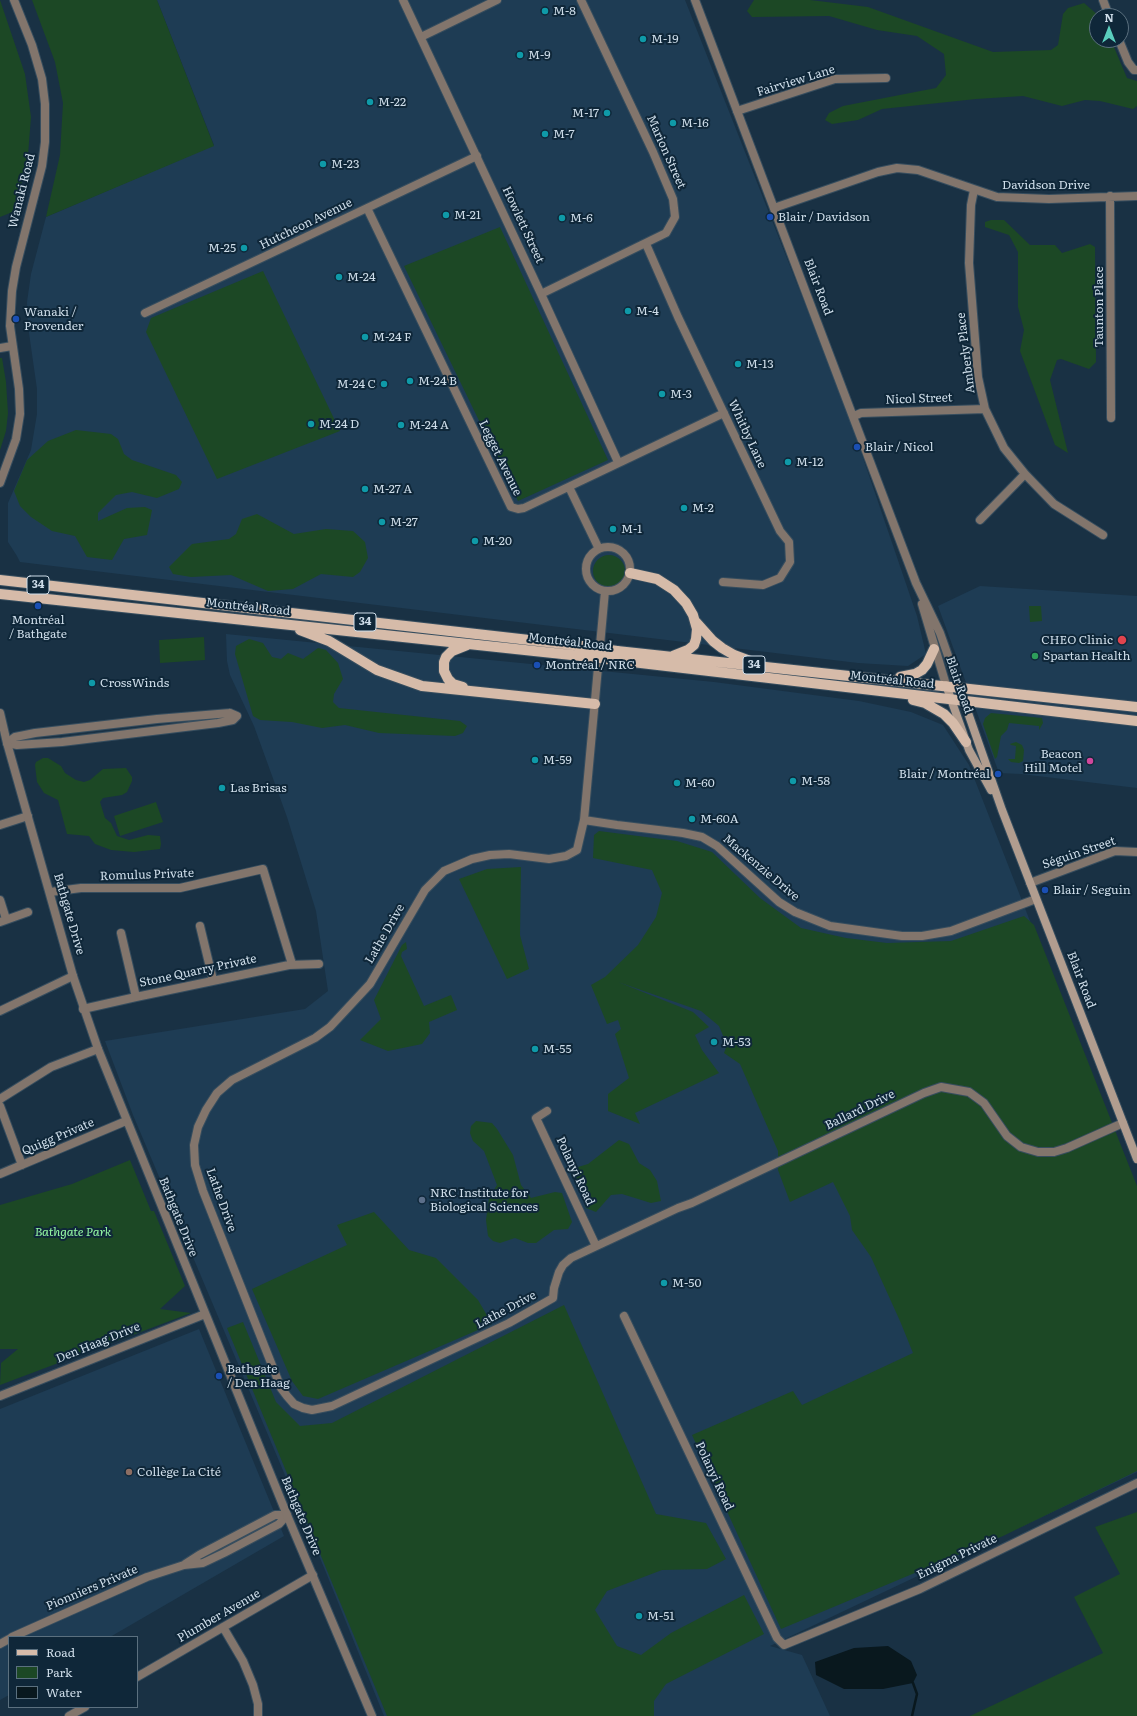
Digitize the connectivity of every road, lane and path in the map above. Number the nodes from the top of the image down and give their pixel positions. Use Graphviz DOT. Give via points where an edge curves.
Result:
graph roads {
  1 [pos="14,0"];
  2 [pos="403,0"];
  3 [pos="497,0"];
  4 [pos="581,0"];
  5 [pos="695,0"];
  6 [pos="421,37"];
  7 [pos="1122,48"];
  8 [pos="1137,70"];
  9 [pos="886,78"];
  10 [pos="738,111"];
  11 [pos="477,156"];
  12 [pos="974,190"];
  13 [pos="1110,196"];
  14 [pos="1137,196"];
  15 [pos="367,208"];
  16 [pos="774,208"];
  17 [pos="646,244"];
  18 [pos="541,294"];
  19 [pos="145,313"];
  20 [pos="12,346"];
  21 [pos="0,348"];
  22 [pos="985,409"];
  23 [pos="724,413"];
  24 [pos="854,416"];
  25 [pos="1111,418"];
  26 [pos="618,462"];
  27 [pos="1025,474"];
  28 [pos="0,483"];
  29 [pos="569,487"];
  30 [pos="980,520"];
  31 [pos="1103,535"];
  32 [pos="599,549"];
  33 [pos="630,573"];
  34 [pos="0,580"];
  35 [pos="723,582"];
  36 [pos="916,583"];
  37 [pos="605,591"];
  38 [pos="0,594"];
  39 [pos="696,621"];
  40 [pos="283,624"];
  41 [pos="471,644"];
  42 [pos="934,649"];
  43 [pos="581,651"];
  44 [pos="616,655"];
  45 [pos="672,656"];
  46 [pos="767,667"];
  47 [pos="891,679"];
  48 [pos="946,685"];
  49 [pos="959,687"];
  50 [pos="471,690"];
  51 [pos="882,692"];
  52 [pos="951,700"];
  53 [pos="964,701"];
  54 [pos="594,704"];
  55 [pos="1137,707"];
  56 [pos="0,714"];
  57 [pos="1137,721"];
  58 [pos="966,742"];
  59 [pos="7,743"];
  60 [pos="1002,810"];
  61 [pos="28,816"];
  62 [pos="584,820"];
  63 [pos="0,825"];
  64 [pos="1137,852"];
  65 [pos="1030,883"];
  66 [pos="50,892"];
  67 [pos="1036,899"];
  68 [pos="0,900"];
  69 [pos="28,912"];
  70 [pos="3,921"];
  71 [pos="200,926"];
  72 [pos="121,933"];
  73 [pos="292,964"];
  74 [pos="319,964"];
  75 [pos="74,976"];
  76 [pos="213,980"];
  77 [pos="136,996"];
  78 [pos="83,1009"];
  79 [pos="0,1011"];
  80 [pos="98,1049"];
  81 [pos="0,1099"];
  82 [pos="0,1106"];
  83 [pos="547,1111"];
  84 [pos="126,1121"];
  85 [pos="1123,1123"];
  86 [pos="1137,1159"];
  87 [pos="22,1165"];
  88 [pos="0,1174"];
  89 [pos="596,1246"];
  90 [pos="205,1314"];
  91 [pos="624,1316"];
  92 [pos="0,1396"];
  93 [pos="1137,1483"];
  94 [pos="287,1515"];
  95 [pos="313,1575"];
  96 [pos="223,1627"];
  97 [pos="14,1636"];
  98 [pos="784,1645"];
  99 [pos="138,1676"];
  100 [pos="83,1708"];
  101 [pos="70,1716"];
  102 [pos="258,1716"];
  103 [pos="372,1716"];
  1 -- 20 [label="street, Wanaki Road" via="42,79 45,129 42,166 14,279 10,310"];
  2 -- 6 [label="street, Howlett Street"];
  3 -- 6 [label="street"];
  4 -- 17 [label="street, Marion Street" via="673,199 676,217 666,233"];
  5 -- 10 [label="street, Blair Road"];
  6 -- 11 [label="street, Howlett Street"];
  7 -- 8 [label="street" via="1128,62"];
  9 -- 10 [label="street, Fairview Lane" via="835,79"];
  10 -- 16 [label="street, Blair Road"];
  11 -- 15 [label="street, Hutcheon Avenue"];
  11 -- 18 [label="street, Howlett Street"];
  12 -- 13 [label="street, Davidson Drive" via="998,197 1049,199"];
  12 -- 16 [label="street, Davidson Drive" via="947,178 918,170 898,168 878,172"];
  12 -- 22 [label="street, Amberly Place" via="969,263 978,377"];
  13 -- 14 [label="street, Davidson Drive"];
  13 -- 25 [label="street, Taunton Place"];
  15 -- 19 [label="street, Hutcheon Avenue"];
  15 -- 29 [label="street, Legget Avenue" via="511,507 524,508"];
  16 -- 24 [label="street, Blair Road"];
  17 -- 18 [label="street, Marion Street"];
  17 -- 23 [label="street, Whitby Lane"];
  18 -- 26 [label="street, Howlett Street"];
  20 -- 21 [label="street"];
  20 -- 28 [label="street, Wanaki Road" via="20,414 15,444"];
  22 -- 24 [label="street, Nicol Street" via="861,413"];
  22 -- 27 [label="street, Amberly Place" via="1004,448"];
  23 -- 26 [label="street, Legget Avenue"];
  23 -- 35 [label="street, Whitby Lane" via="780,531 789,542 790,562 780,578 763,585"];
  24 -- 36 [label="street, Blair Road"];
  26 -- 29 [label="street, Legget Avenue"];
  27 -- 30 [label="street"];
  27 -- 31 [label="street, Amberly Place" via="1054,504"];
  29 -- 32 [label="street"];
  32 -- 33 [label="street" via="610,547 620,550 628,560"];
  32 -- 37 [label="street" via="588,559 586,572 594,586"];
  33 -- 37 [label="street" via="620,588"];
  33 -- 39 [label="main road" via="657,579 674,590 686,603"];
  34 -- 43 [label="main road, Montréal Road / 34"];
  36 -- 42 [label="street, Blair Road"];
  36 -- 49 [label="street, Blair Road" via="940,633"];
  37 -- 54 [label="street"];
  38 -- 40 [label="main road, Montréal Road / 34"];
  39 -- 45 [label="main road" via="697,635 694,645"];
  39 -- 46 [label="main road" via="713,641 727,652"];
  40 -- 41 [label="main road, Montréal Road / 34"];
  40 -- 50 [label="main road" via="326,640 377,670 405,681 439,688"];
  41 -- 43 [label="main road, Montréal Road / 34"];
  41 -- 50 [label="main road" via="452,651 446,657 444,666 450,681"];
  42 -- 47 [label="main road" via="922,670"];
  42 -- 48 [label="street, Blair Road"];
  43 -- 44 [label="main road, Montréal Road / 34, bridge"];
  44 -- 45 [label="main road, Montréal Road / 34"];
  44 -- 51 [label="main road, Montréal Road / 34" via="800,683"];
  45 -- 46 [label="main road, Montréal Road / 34"];
  46 -- 47 [label="main road, Montréal Road / 34"];
  47 -- 48 [label="main road, Montréal Road / 34"];
  48 -- 49 [label="main road, Montréal Road / 34"];
  48 -- 52 [label="main road, Blair Road"];
  49 -- 53 [label="main road, Blair Road"];
  49 -- 55 [label="main road, Montréal Road / 34"];
  50 -- 54 [label="main road"];
  51 -- 52 [label="main road, Montréal Road / 34"];
  51 -- 58 [label="main road" via="925,703 939,711 954,723"];
  52 -- 53 [label="main road, Montréal Road / 34"];
  52 -- 58 [label="main road, Blair Road"];
  53 -- 57 [label="main road, Montréal Road / 34"];
  53 -- 60 [label="main road, Blair Road"];
  54 -- 62 [label="street"];
  56 -- 59 [label="street, Bathgate Drive"];
  58 -- 60 [label="main road, Blair Road"];
  59 -- 59 [label="street" via="17,745 69,741 218,723 233,720 237,716 230,713 157,718 16,737"];
  59 -- 61 [label="street, Bathgate Drive"];
  60 -- 65 [label="main road, Blair Road"];
  61 -- 63 [label="street"];
  61 -- 66 [label="street, Bathgate Drive"];
  62 -- 67 [label="street, Mackenzie Drive" via="683,833 702,838 718,846 779,902 795,912 830,926 902,936 922,936 951,931"];
  62 -- 89 [label="street, Lathe Drive" via="579,845 571,854 549,859 509,854 490,855 444,871 425,890 370,984 330,1027 315,1038 232,1080 217,1093 198,1127 194,1145 195,1165 203,1191 281,1388 294,1404 303,1408 312,1410 332,1406 509,1324 553,1298 555,1283 563,1265 571,1258"];
  64 -- 65 [label="street, Séguin Street" via="1115,851"];
  65 -- 67 [label="main road, Blair Road"];
  66 -- 73 [label="street, Romulus Private" via="81,888 180,888 263,869"];
  66 -- 75 [label="street, Bathgate Drive"];
  67 -- 85 [label="main road, Blair Road"];
  68 -- 70 [label="street"];
  69 -- 70 [label="street"];
  71 -- 76 [label="street"];
  72 -- 77 [label="street"];
  73 -- 74 [label="street, Stone Quarry Private"];
  73 -- 76 [label="street, Stone Quarry Private"];
  75 -- 78 [label="street, Bathgate Drive"];
  75 -- 79 [label="street"];
  76 -- 77 [label="street, Stone Quarry Private"];
  77 -- 78 [label="street, Stone Quarry Private"];
  78 -- 80 [label="street, Bathgate Drive"];
  80 -- 81 [label="street" via="51,1066"];
  80 -- 84 [label="street, Bathgate Drive"];
  82 -- 87 [label="street"];
  83 -- 89 [label="street, Polanyi Road" via="536,1118"];
  84 -- 87 [label="street, Quigg Private"];
  84 -- 90 [label="street, Bathgate Drive"];
  85 -- 86 [label="main road, Blair Road"];
  85 -- 89 [label="street, Ballard Drive" via="1067,1148 1054,1152 1038,1152 1021,1147 1007,1136 984,1103 969,1092 941,1088 902,1102"];
  87 -- 88 [label="street, Quigg Private"];
  90 -- 92 [label="street, Den Haag Drive"];
  90 -- 94 [label="street, Bathgate Drive"];
  91 -- 98 [label="street, Polanyi Road" via="776,1638"];
  93 -- 98 [label="street, Enigma Private" via="920,1589"];
  94 -- 95 [label="street, Bathgate Drive"];
  94 -- 97 [label="street, Pionniers Private" via="278,1524 203,1563 184,1565 147,1577"];
  95 -- 96 [label="street, Plumber Avenue"];
  95 -- 103 [label="street, Bathgate Drive"];
  96 -- 99 [label="street, Plumber Avenue"];
  96 -- 102 [label="street" via="243,1661 253,1685"];
  100 -- 101 [label="street"];
}
